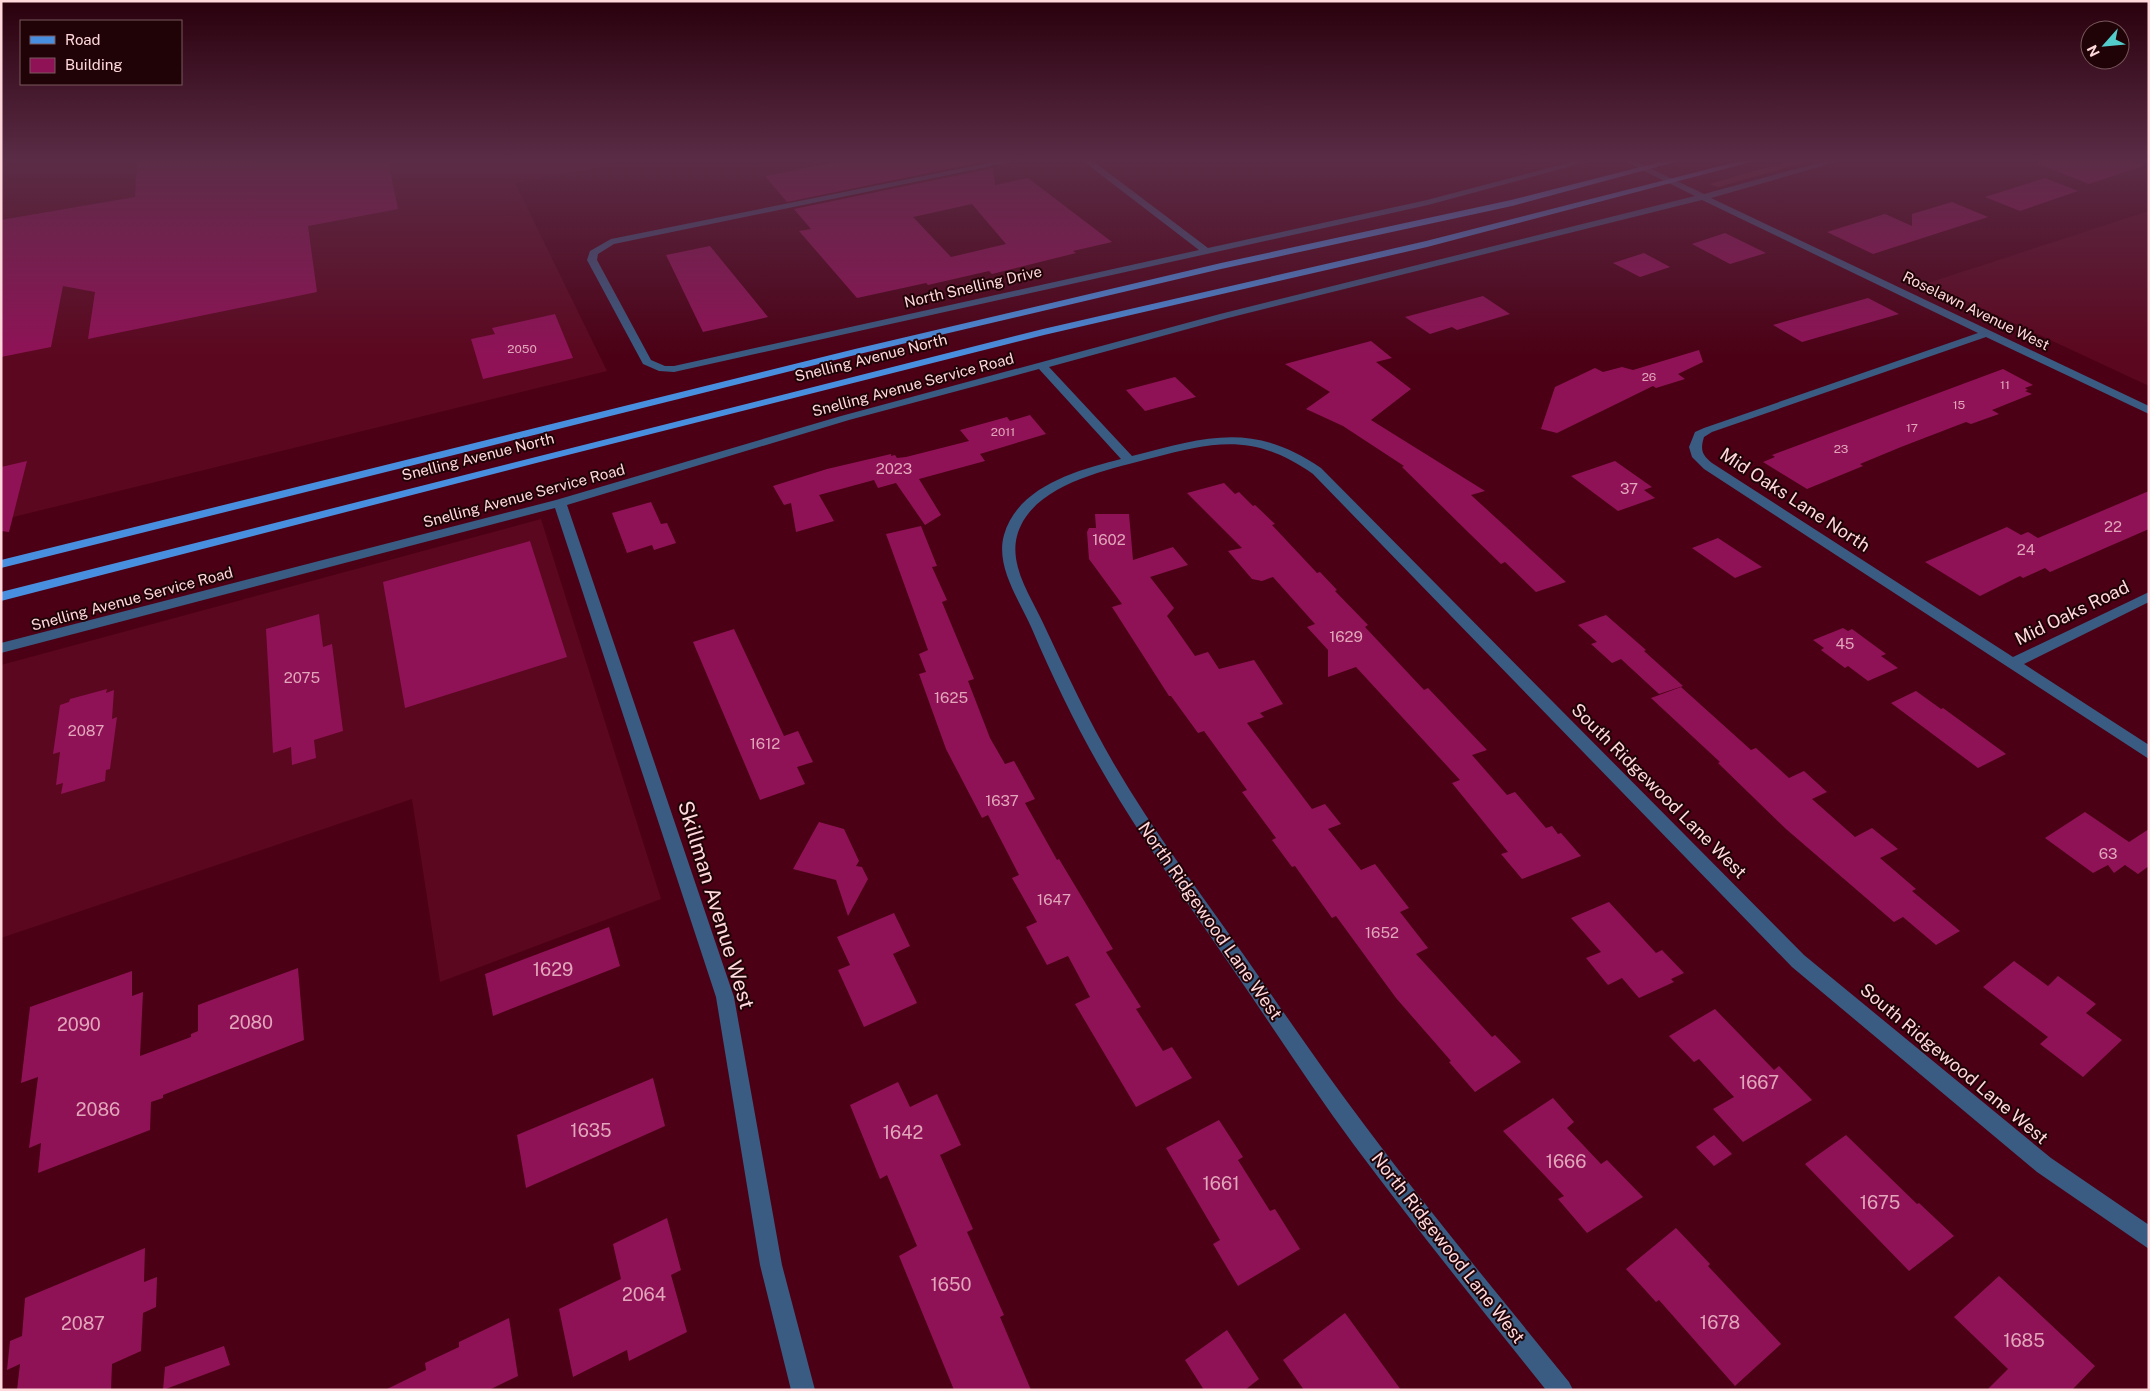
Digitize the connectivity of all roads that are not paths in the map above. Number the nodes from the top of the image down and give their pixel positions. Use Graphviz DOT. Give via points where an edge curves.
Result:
graph roads {
  1 [pos="690,226"];
  2 [pos="1173,226"];
  3 [pos="1317,226"];
  4 [pos="1406,226"];
  5 [pos="1496,226"];
  6 [pos="1586,226"];
  7 [pos="1763,226"];
  8 [pos="1205,250"];
  9 [pos="1987,333"];
  10 [pos="1042,366"];
  11 [pos="2149,411"];
  12 [pos="1130,462"];
  13 [pos="560,502"];
  14 [pos="1,564"];
  15 [pos="2149,596"];
  16 [pos="1,597"];
  17 [pos="1,648"];
  18 [pos="2012,664"];
  19 [pos="2149,753"];
  20 [pos="2149,1238"];
  21 [pos="803,1390"];
  22 [pos="1561,1390"];
  1 -- 8 [label="street, North Snelling Drive" via="625,239 602,246 593,253 592,260 647,362 663,369 688,367"];
  2 -- 8 [label="street"];
  3 -- 8 [label="street, North Snelling Drive"];
  4 -- 14 [label="main road, Snelling Avenue North" via="855,352"];
  5 -- 16 [label="main road, Snelling Avenue North" via="1004,342 366,501"];
  6 -- 10 [label="street, Snelling Avenue Service Road" via="1224,316"];
  7 -- 9 [label="street, Roselawn Avenue West"];
  9 -- 11 [label="street, Roselawn Avenue West"];
  9 -- 18 [label="street, Mid Oaks Lane North" via="1708,430 1699,435 1695,447 1698,457 1708,466"];
  10 -- 12 [label="street"];
  10 -- 13 [label="street, Snelling Avenue Service Road" via="846,418"];
  12 -- 20 [label="street, South Ridgewood Lane West" via="1186,444 1233,439 1266,443 1301,458 1317,470 1798,961 2044,1165"];
  12 -- 22 [label="street, North Ridgewood Lane West" via="1061,483 1026,506 1015,522 1009,538 1009,555 1054,662 1094,743 1140,819 1295,1045 1431,1229"];
  13 -- 17 [label="street, Snelling Avenue Service Road"];
  13 -- 21 [label="street, Skillman Avenue West" via="726,997 771,1265"];
  15 -- 18 [label="street, Mid Oaks Road"];
  18 -- 19 [label="street, Mid Oaks Lane North"];
}
